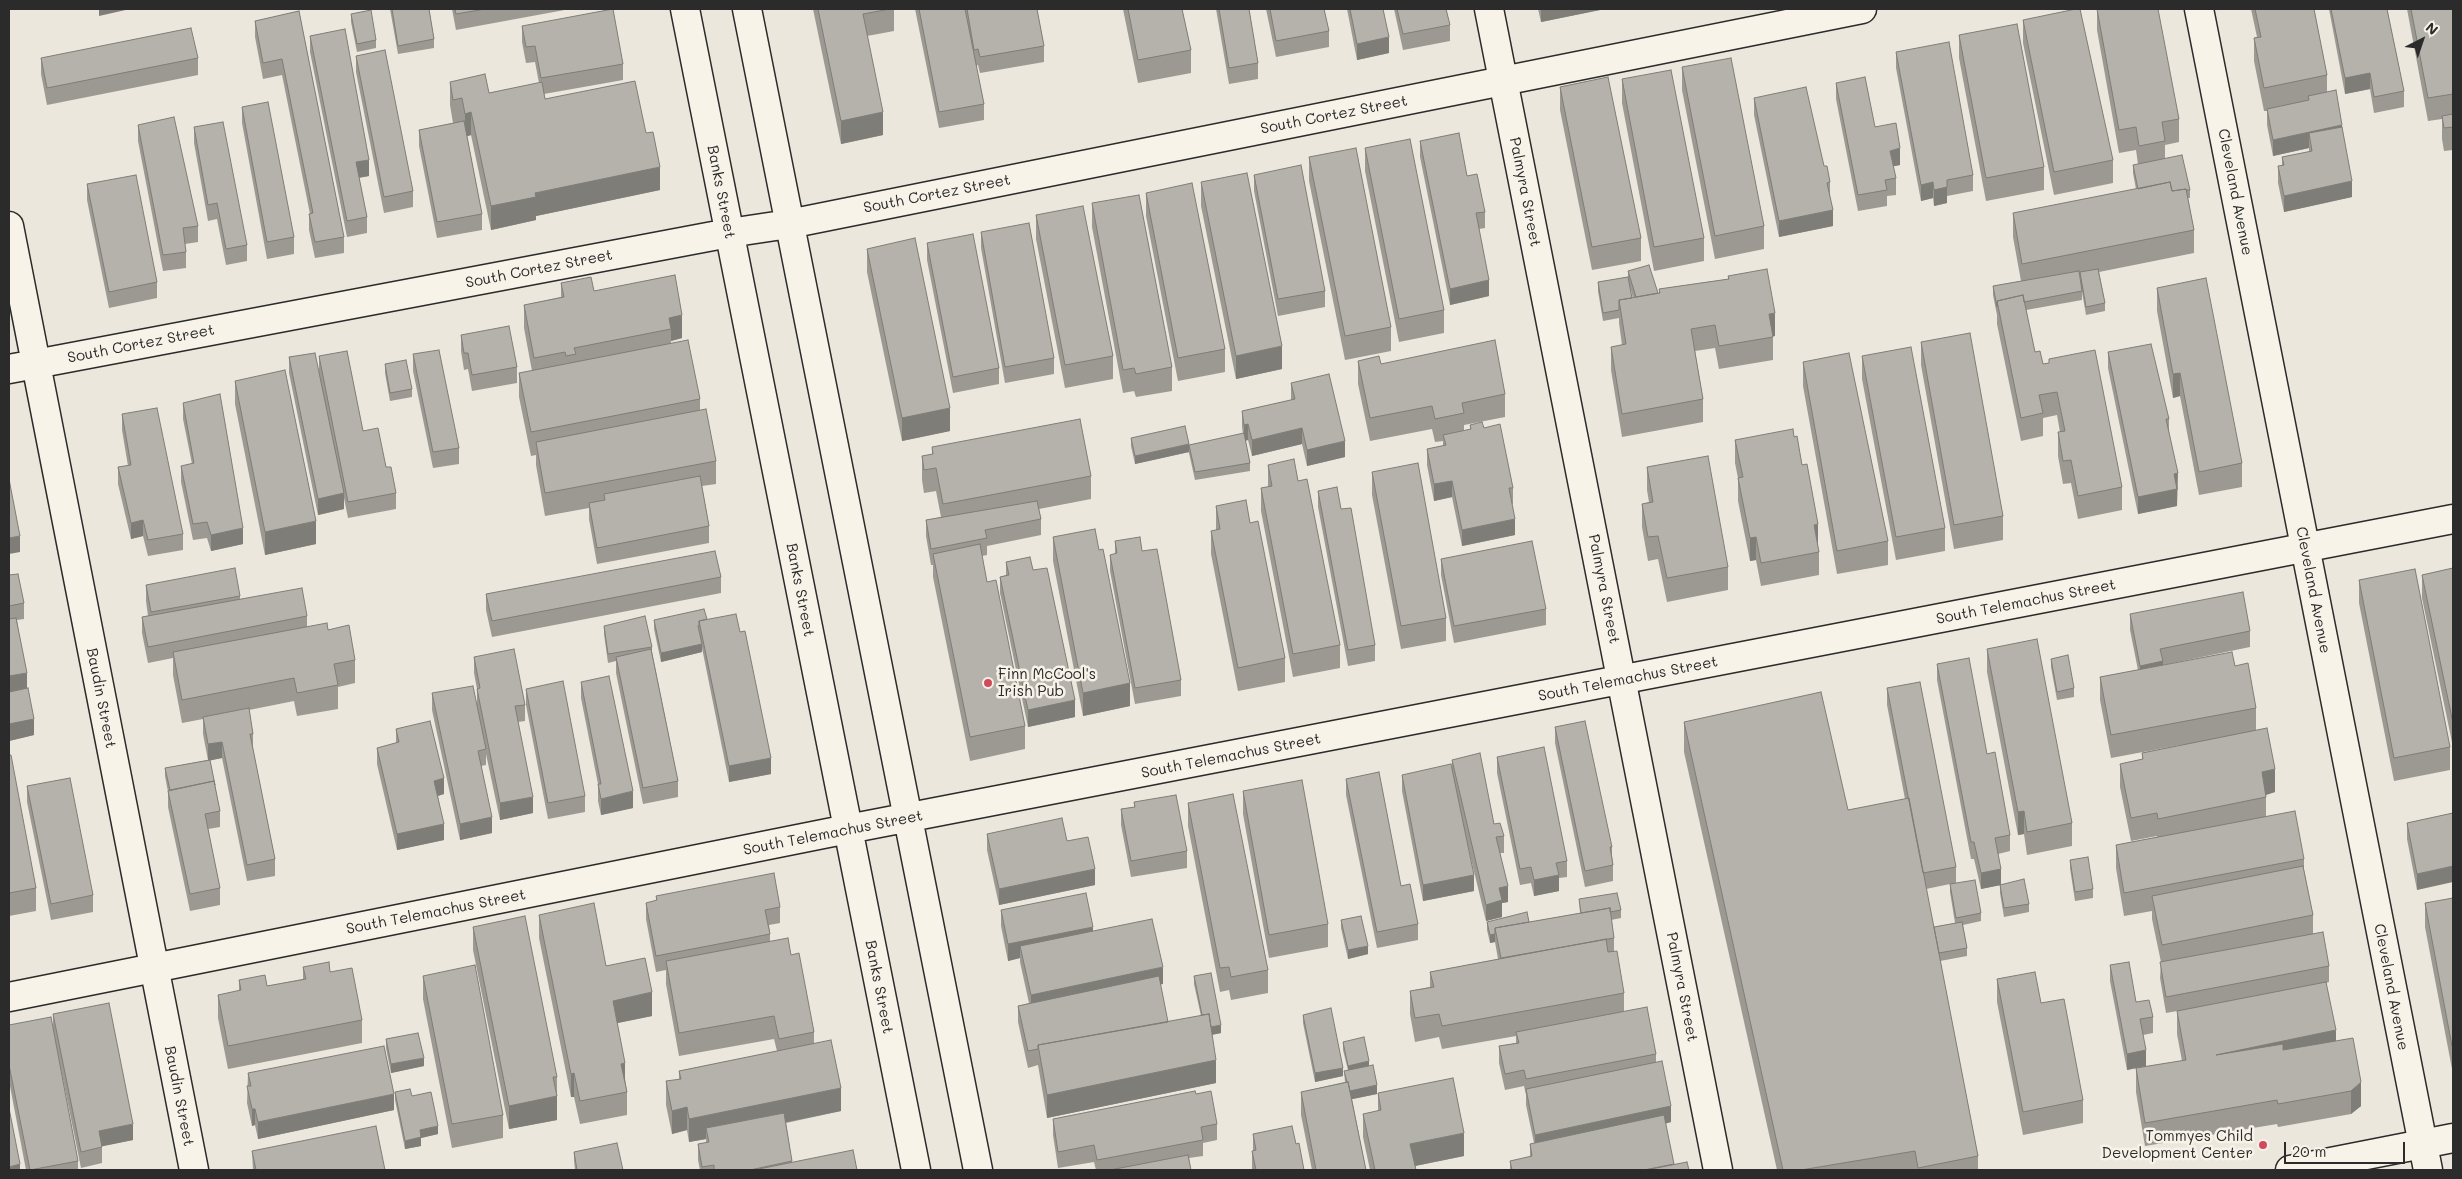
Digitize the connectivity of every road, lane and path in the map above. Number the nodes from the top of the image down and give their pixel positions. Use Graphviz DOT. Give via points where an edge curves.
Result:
graph roads {
  1 [pos="684,9"];
  2 [pos="747,9"];
  3 [pos="1489,9"];
  4 [pos="1862,9"];
  5 [pos="2199,9"];
  6 [pos="1503,81"];
  7 [pos="789,224"];
  8 [pos="9,226"];
  9 [pos="729,233"];
  10 [pos="36,364"];
  11 [pos="9,369"];
  12 [pos="2453,519"];
  13 [pos="2305,548"];
  14 [pos="1622,680"];
  15 [pos="907,818"];
  16 [pos="848,829"];
  17 [pos="154,969"];
  18 [pos="9,997"];
  19 [pos="2453,1138"];
  20 [pos="2422,1144"];
  21 [pos="194,1170"];
  22 [pos="916,1170"];
  23 [pos="978,1170"];
  24 [pos="1718,1170"];
  25 [pos="2290,1170"];
  26 [pos="2428,1170"];
  1 -- 9 [label="street, Banks Street"];
  2 -- 7 [label="street"];
  3 -- 6 [label="street, Palmyra Street"];
  4 -- 6 [label="street, South Cortez Street"];
  5 -- 13 [label="street, Cleveland Avenue"];
  6 -- 7 [label="street, South Cortez Street"];
  6 -- 14 [label="street, Palmyra Street"];
  7 -- 9 [label="street, South Cortez Street"];
  7 -- 15 [label="street"];
  8 -- 10 [label="street, Baudin Street"];
  9 -- 10 [label="street, South Cortez Street"];
  9 -- 16 [label="street, Banks Street"];
  10 -- 11 [label="street, South Cortez Street"];
  10 -- 17 [label="street, Baudin Street"];
  12 -- 13 [label="street, South Telemachus Street"];
  13 -- 14 [label="street, South Telemachus Street"];
  13 -- 20 [label="street, Cleveland Avenue"];
  14 -- 15 [label="street, South Telemachus Street"];
  14 -- 24 [label="street, Palmyra Street"];
  15 -- 16 [label="street, South Telemachus Street"];
  15 -- 23 [label="street"];
  16 -- 17 [label="street, South Telemachus Street"];
  16 -- 22 [label="street, Banks Street"];
  17 -- 18 [label="street, South Telemachus Street"];
  17 -- 21 [label="street, Baudin Street"];
  19 -- 20 [label="street"];
  20 -- 25 [label="street"];
  20 -- 26 [label="street, Cleveland Avenue"];
}
